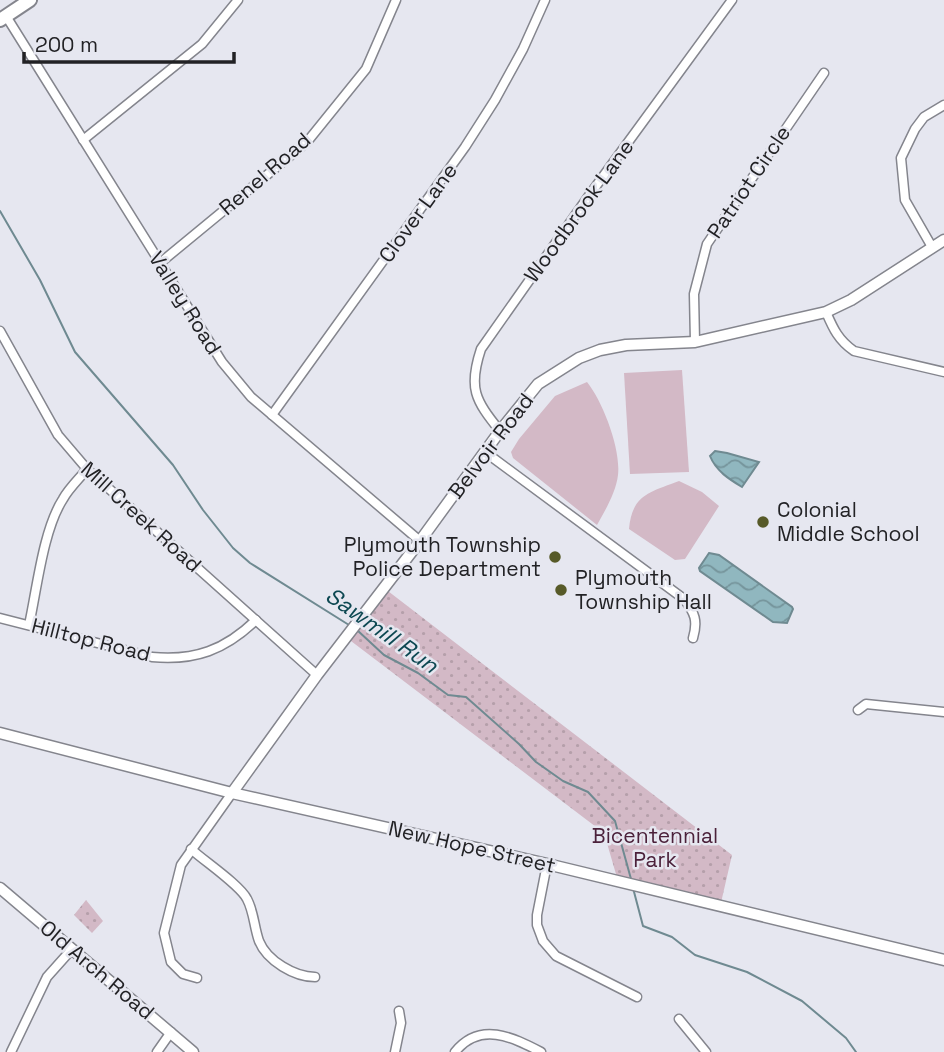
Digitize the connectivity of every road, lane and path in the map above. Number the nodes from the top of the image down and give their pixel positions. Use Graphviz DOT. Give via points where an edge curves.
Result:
graph roads {
  1 [pos="30,0"];
  2 [pos="239,0"];
  3 [pos="396,0"];
  4 [pos="545,0"];
  5 [pos="732,0"];
  6 [pos="3,18"];
  7 [pos="824,73"];
  8 [pos="944,105"];
  9 [pos="83,140"];
  10 [pos="944,240"];
  11 [pos="932,247"];
  12 [pos="160,263"];
  13 [pos="826,312"];
  14 [pos="0,331"];
  15 [pos="695,342"];
  16 [pos="7,343"];
  17 [pos="0,352"];
  18 [pos="944,372"];
  19 [pos="272,415"];
  20 [pos="500,430"];
  21 [pos="485,452"];
  22 [pos="87,469"];
  23 [pos="420,541"];
  24 [pos="0,618"];
  25 [pos="256,620"];
  26 [pos="29,625"];
  27 [pos="693,638"];
  28 [pos="317,675"];
  29 [pos="858,710"];
  30 [pos="944,712"];
  31 [pos="0,733"];
  32 [pos="232,793"];
  33 [pos="191,849"];
  34 [pos="547,864"];
  35 [pos="0,888"];
  36 [pos="72,948"];
  37 [pos="944,960"];
  38 [pos="315,976"];
  39 [pos="197,978"];
  40 [pos="636,998"];
  41 [pos="399,1010"];
  42 [pos="679,1019"];
  43 [pos="172,1032"];
  44 [pos="11,1052"];
  45 [pos="157,1052"];
  46 [pos="193,1052"];
  47 [pos="395,1052"];
  48 [pos="455,1052"];
  49 [pos="541,1052"];
  50 [pos="706,1052"];
  1 -- 6 [label="main road"];
  2 -- 9 [label="street" via="202,44"];
  3 -- 12 [label="street, Renel Road" via="366,69 307,142"];
  4 -- 19 [label="street, Clover Lane" via="523,49 465,147"];
  5 -- 20 [label="street, Woodbrook Lane" via="481,349 474,386 484,411"];
  6 -- 9 [label="street, Valley Road"];
  7 -- 15 [label="street, Patriot Circle" via="707,243 694,294"];
  8 -- 11 [label="street" via="919,123 901,158 905,200"];
  9 -- 12 [label="street, Valley Road"];
  10 -- 11 [label="street, Belvoir Road"];
  11 -- 13 [label="street, Belvoir Road"];
  12 -- 19 [label="street, Valley Road" via="222,362"];
  13 -- 15 [label="street, Belvoir Road"];
  13 -- 18 [label="street" via="834,331 854,351"];
  14 -- 16 [label="street, Mill Creek Road"];
  15 -- 20 [label="street, Belvoir Road" via="626,345 579,358 538,384"];
  16 -- 17 [label="street"];
  16 -- 22 [label="street, Mill Creek Road" via="58,435"];
  19 -- 23 [label="street, Valley Road"];
  20 -- 21 [label="street, Belvoir Road"];
  21 -- 23 [label="street, Belvoir Road"];
  21 -- 27 [label="street" via="684,599 695,617"];
  22 -- 25 [label="street, Mill Creek Road"];
  22 -- 26 [label="street" via="55,514"];
  23 -- 28 [label="street, Belvoir Road"];
  24 -- 26 [label="street, Hilltop Road"];
  25 -- 26 [label="street, Hilltop Road" via="241,635 211,650 171,658"];
  25 -- 28 [label="street, Mill Creek Road"];
  28 -- 32 [label="street, Belvoir Road"];
  29 -- 30 [label="street" via="866,704"];
  31 -- 32 [label="street, New Hope Street"];
  32 -- 33 [label="street"];
  32 -- 34 [label="street, New Hope Street"];
  33 -- 38 [label="street" via="247,898 260,944 269,954 302,977"];
  33 -- 39 [label="street" via="181,865 164,933 172,962 183,974"];
  34 -- 37 [label="street, New Hope Street"];
  34 -- 40 [label="street" via="537,915 543,941 556,956"];
  35 -- 36 [label="street, Old Arch Road"];
  36 -- 43 [label="street, Old Arch Road"];
  36 -- 44 [label="street" via="47,977"];
  41 -- 47 [label="street"];
  42 -- 50 [label="street"];
  43 -- 45 [label="street"];
  43 -- 46 [label="street, Old Arch Road"];
  48 -- 49 [label="street" via="468,1041 492,1033"];
}
